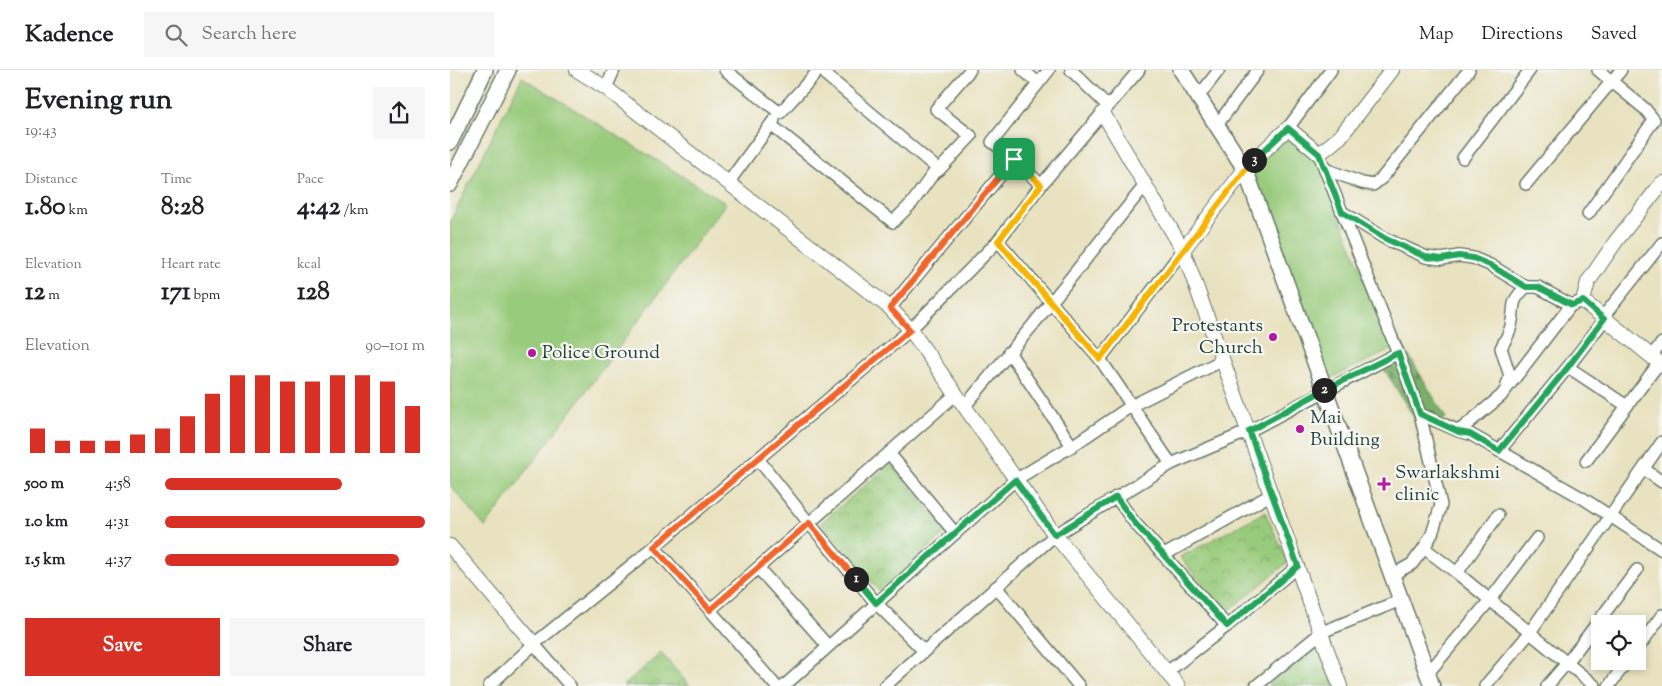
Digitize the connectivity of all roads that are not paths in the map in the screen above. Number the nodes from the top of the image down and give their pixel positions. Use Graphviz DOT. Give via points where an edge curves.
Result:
graph roads {
  1 [pos="483,70"];
  2 [pos="508,70"];
  3 [pos="577,70"];
  4 [pos="614,70"];
  5 [pos="725,70"];
  6 [pos="819,70"];
  7 [pos="824,70"];
  8 [pos="970,70"];
  9 [pos="1023,70"];
  10 [pos="1049,70"];
  11 [pos="1071,70"];
  12 [pos="1139,70"];
  13 [pos="1181,70"];
  14 [pos="1219,70"];
  15 [pos="1258,70"];
  16 [pos="1331,70"];
  17 [pos="1392,70"];
  18 [pos="1469,70"];
  19 [pos="1530,70"];
  20 [pos="1598,70"];
  21 [pos="1621,70"];
  22 [pos="1612,81"];
  23 [pos="1038,83"];
  24 [pos="606,88"];
  25 [pos="1199,96"];
  26 [pos="1106,109"];
  27 [pos="780,113"];
  28 [pos="1658,117"];
  29 [pos="771,125"];
  30 [pos="1217,125"];
  31 [pos="1288,128"];
  32 [pos="451,136"];
  33 [pos="1319,154"];
  34 [pos="1463,158"];
  35 [pos="1014,159"];
  36 [pos="1246,169"];
  37 [pos="1325,169"];
  38 [pos="939,170"];
  39 [pos="728,183"];
  40 [pos="1662,183"];
  41 [pos="450,184"];
  42 [pos="1146,184"];
  43 [pos="1526,184"];
  44 [pos="1041,185"];
  45 [pos="1342,212"];
  46 [pos="1588,214"];
  47 [pos="998,241"];
  48 [pos="1662,242"];
  49 [pos="1183,250"];
  50 [pos="1526,287"];
  51 [pos="1051,301"];
  52 [pos="1577,303"];
  53 [pos="890,308"];
  54 [pos="1604,318"];
  55 [pos="910,330"];
  56 [pos="1662,343"];
  57 [pos="1009,352"];
  58 [pos="1398,353"];
  59 [pos="1100,359"];
  60 [pos="1223,360"];
  61 [pos="1657,362"];
  62 [pos="1568,367"];
  63 [pos="1506,389"];
  64 [pos="1325,390"];
  65 [pos="955,395"];
  66 [pos="1131,406"];
  67 [pos="1626,406"];
  68 [pos="964,407"];
  69 [pos="1420,414"];
  70 [pos="1249,431"];
  71 [pos="1459,432"];
  72 [pos="1662,442"];
  73 [pos="1072,446"];
  74 [pos="1499,451"];
  75 [pos="889,453"];
  76 [pos="758,459"];
  77 [pos="1586,461"];
  78 [pos="1171,464"];
  79 [pos="1644,469"];
  80 [pos="1015,480"];
  81 [pos="1662,482"];
  82 [pos="1272,494"];
  83 [pos="1116,497"];
  84 [pos="1498,515"];
  85 [pos="1612,517"];
  86 [pos="809,523"];
  87 [pos="956,533"];
  88 [pos="1055,535"];
  89 [pos="1538,538"];
  90 [pos="450,546"];
  91 [pos="654,547"];
  92 [pos="1424,548"];
  93 [pos="1662,550"];
  94 [pos="1164,555"];
  95 [pos="1298,566"];
  96 [pos="758,568"];
  97 [pos="1637,570"];
  98 [pos="1457,573"];
  99 [pos="1392,575"];
  100 [pos="996,587"];
  101 [pos="1401,600"];
  102 [pos="1490,600"];
  103 [pos="876,603"];
  104 [pos="710,610"];
  105 [pos="1662,616"];
  106 [pos="1227,626"];
  107 [pos="1322,632"];
  108 [pos="1530,632"];
  109 [pos="1646,637"];
  110 [pos="534,644"];
  111 [pos="828,646"];
  112 [pos="924,651"];
  113 [pos="1567,663"];
  114 [pos="1621,670"];
  115 [pos="1167,672"];
  116 [pos="1430,680"];
  117 [pos="489,686"];
  118 [pos="570,686"];
  119 [pos="776,686"];
  120 [pos="784,686"];
  121 [pos="885,686"];
  122 [pos="1079,686"];
  123 [pos="1178,686"];
  124 [pos="1256,686"];
  125 [pos="1340,686"];
  126 [pos="1485,686"];
  127 [pos="1548,686"];
  128 [pos="1595,686"];
  129 [pos="1609,686"];
  1 -- 32 [label="main road"];
  2 -- 41 [label="main road"];
  3 -- 24 [label="street"];
  4 -- 24 [label="street"];
  5 -- 27 [label="street"];
  6 -- 27 [label="street"];
  7 -- 38 [label="street" via="827,76"];
  8 -- 38 [label="street" via="936,109 971,136"];
  9 -- 23 [label="street"];
  10 -- 23 [label="street"];
  11 -- 26 [label="street"];
  12 -- 26 [label="street"];
  13 -- 25 [label="main road"];
  14 -- 25 [label="street"];
  15 -- 30 [label="street"];
  16 -- 31 [label="street"];
  17 -- 33 [label="street" via="1340,137"];
  18 -- 37 [label="street" via="1373,185"];
  19 -- 34 [label="street"];
  20 -- 22 [label="street"];
  21 -- 22 [label="street"];
  22 -- 28 [label="street"];
  22 -- 43 [label="street"];
  23 -- 35 [label="street" via="992,142"];
  24 -- 39 [label="street"];
  25 -- 30 [label="main road"];
  26 -- 42 [label="street"];
  26 -- 44 [label="street"];
  27 -- 29 [label="street"];
  28 -- 46 [label="street"];
  29 -- 38 [label="street" via="893,222"];
  29 -- 39 [label="street"];
  30 -- 36 [label="main road"];
  31 -- 33 [label="street"];
  31 -- 36 [label="street"];
  33 -- 37 [label="street"];
  35 -- 44 [label="street"];
  35 -- 53 [label="street"];
  36 -- 49 [label="street"];
  36 -- 64 [label="main road"];
  37 -- 45 [label="street"];
  39 -- 53 [label="street"];
  40 -- 52 [label="street" via="1616,241"];
  42 -- 49 [label="street"];
  42 -- 51 [label="street"];
  44 -- 47 [label="street"];
  45 -- 50 [label="street" via="1386,239 1426,257 1473,258"];
  45 -- 58 [label="street"];
  47 -- 51 [label="street"];
  47 -- 55 [label="street"];
  48 -- 54 [label="street"];
  49 -- 59 [label="street"];
  49 -- 60 [label="street"];
  50 -- 52 [label="street" via="1538,287"];
  50 -- 63 [label="street" via="1512,305 1512,324 1501,348 1510,376"];
  51 -- 57 [label="street"];
  51 -- 59 [label="street"];
  52 -- 54 [label="street"];
  52 -- 63 [label="street"];
  53 -- 55 [label="street"];
  54 -- 61 [label="street"];
  54 -- 62 [label="street"];
  55 -- 65 [label="street"];
  55 -- 76 [label="street"];
  56 -- 61 [label="street"];
  57 -- 68 [label="street"];
  57 -- 73 [label="street"];
  58 -- 64 [label="street"];
  58 -- 69 [label="street"];
  59 -- 66 [label="street"];
  60 -- 66 [label="street"];
  60 -- 70 [label="street"];
  61 -- 67 [label="street"];
  62 -- 67 [label="street"];
  62 -- 74 [label="street"];
  63 -- 71 [label="street"];
  64 -- 70 [label="street"];
  64 -- 99 [label="main road"];
  65 -- 68 [label="street"];
  65 -- 75 [label="street"];
  66 -- 73 [label="street"];
  66 -- 78 [label="street"];
  67 -- 77 [label="street"];
  68 -- 80 [label="street"];
  69 -- 71 [label="street"];
  69 -- 92 [label="street" via="1441,505"];
  70 -- 78 [label="street"];
  70 -- 82 [label="street"];
  71 -- 74 [label="street" via="1470,434"];
  72 -- 79 [label="street"];
  73 -- 80 [label="street"];
  74 -- 85 [label="street"];
  75 -- 86 [label="street"];
  75 -- 87 [label="street"];
  76 -- 86 [label="street"];
  76 -- 91 [label="street"];
  78 -- 83 [label="street"];
  79 -- 81 [label="street"];
  79 -- 85 [label="street"];
  80 -- 87 [label="street"];
  80 -- 88 [label="street"];
  82 -- 94 [label="street"];
  82 -- 95 [label="street"];
  83 -- 88 [label="street"];
  83 -- 94 [label="street"];
  84 -- 98 [label="street"];
  85 -- 93 [label="street"];
  85 -- 108 [label="street"];
  86 -- 96 [label="street"];
  86 -- 103 [label="street"];
  87 -- 103 [label="street"];
  88 -- 100 [label="street"];
  88 -- 115 [label="street"];
  89 -- 102 [label="street"];
  90 -- 110 [label="street"];
  91 -- 104 [label="street"];
  91 -- 110 [label="street"];
  92 -- 98 [label="street"];
  92 -- 99 [label="street" via="1412,564"];
  94 -- 106 [label="street"];
  95 -- 106 [label="street"];
  95 -- 107 [label="street"];
  96 -- 104 [label="street"];
  96 -- 111 [label="street"];
  97 -- 113 [label="street"];
  98 -- 102 [label="street"];
  99 -- 101 [label="main road"];
  100 -- 112 [label="street"];
  100 -- 122 [label="street"];
  101 -- 107 [label="street"];
  101 -- 116 [label="main road"];
  102 -- 108 [label="street"];
  102 -- 116 [label="street"];
  103 -- 111 [label="street"];
  103 -- 112 [label="street"];
  104 -- 119 [label="street"];
  105 -- 109 [label="street"];
  106 -- 115 [label="street"];
  107 -- 124 [label="street"];
  107 -- 125 [label="street"];
  108 -- 113 [label="street"];
  108 -- 126 [label="street"];
  110 -- 117 [label="street"];
  110 -- 118 [label="street"];
  111 -- 120 [label="street"];
  112 -- 121 [label="street"];
  113 -- 127 [label="street"];
  113 -- 128 [label="street"];
  114 -- 129 [label="street"];
  115 -- 123 [label="street"];
}
